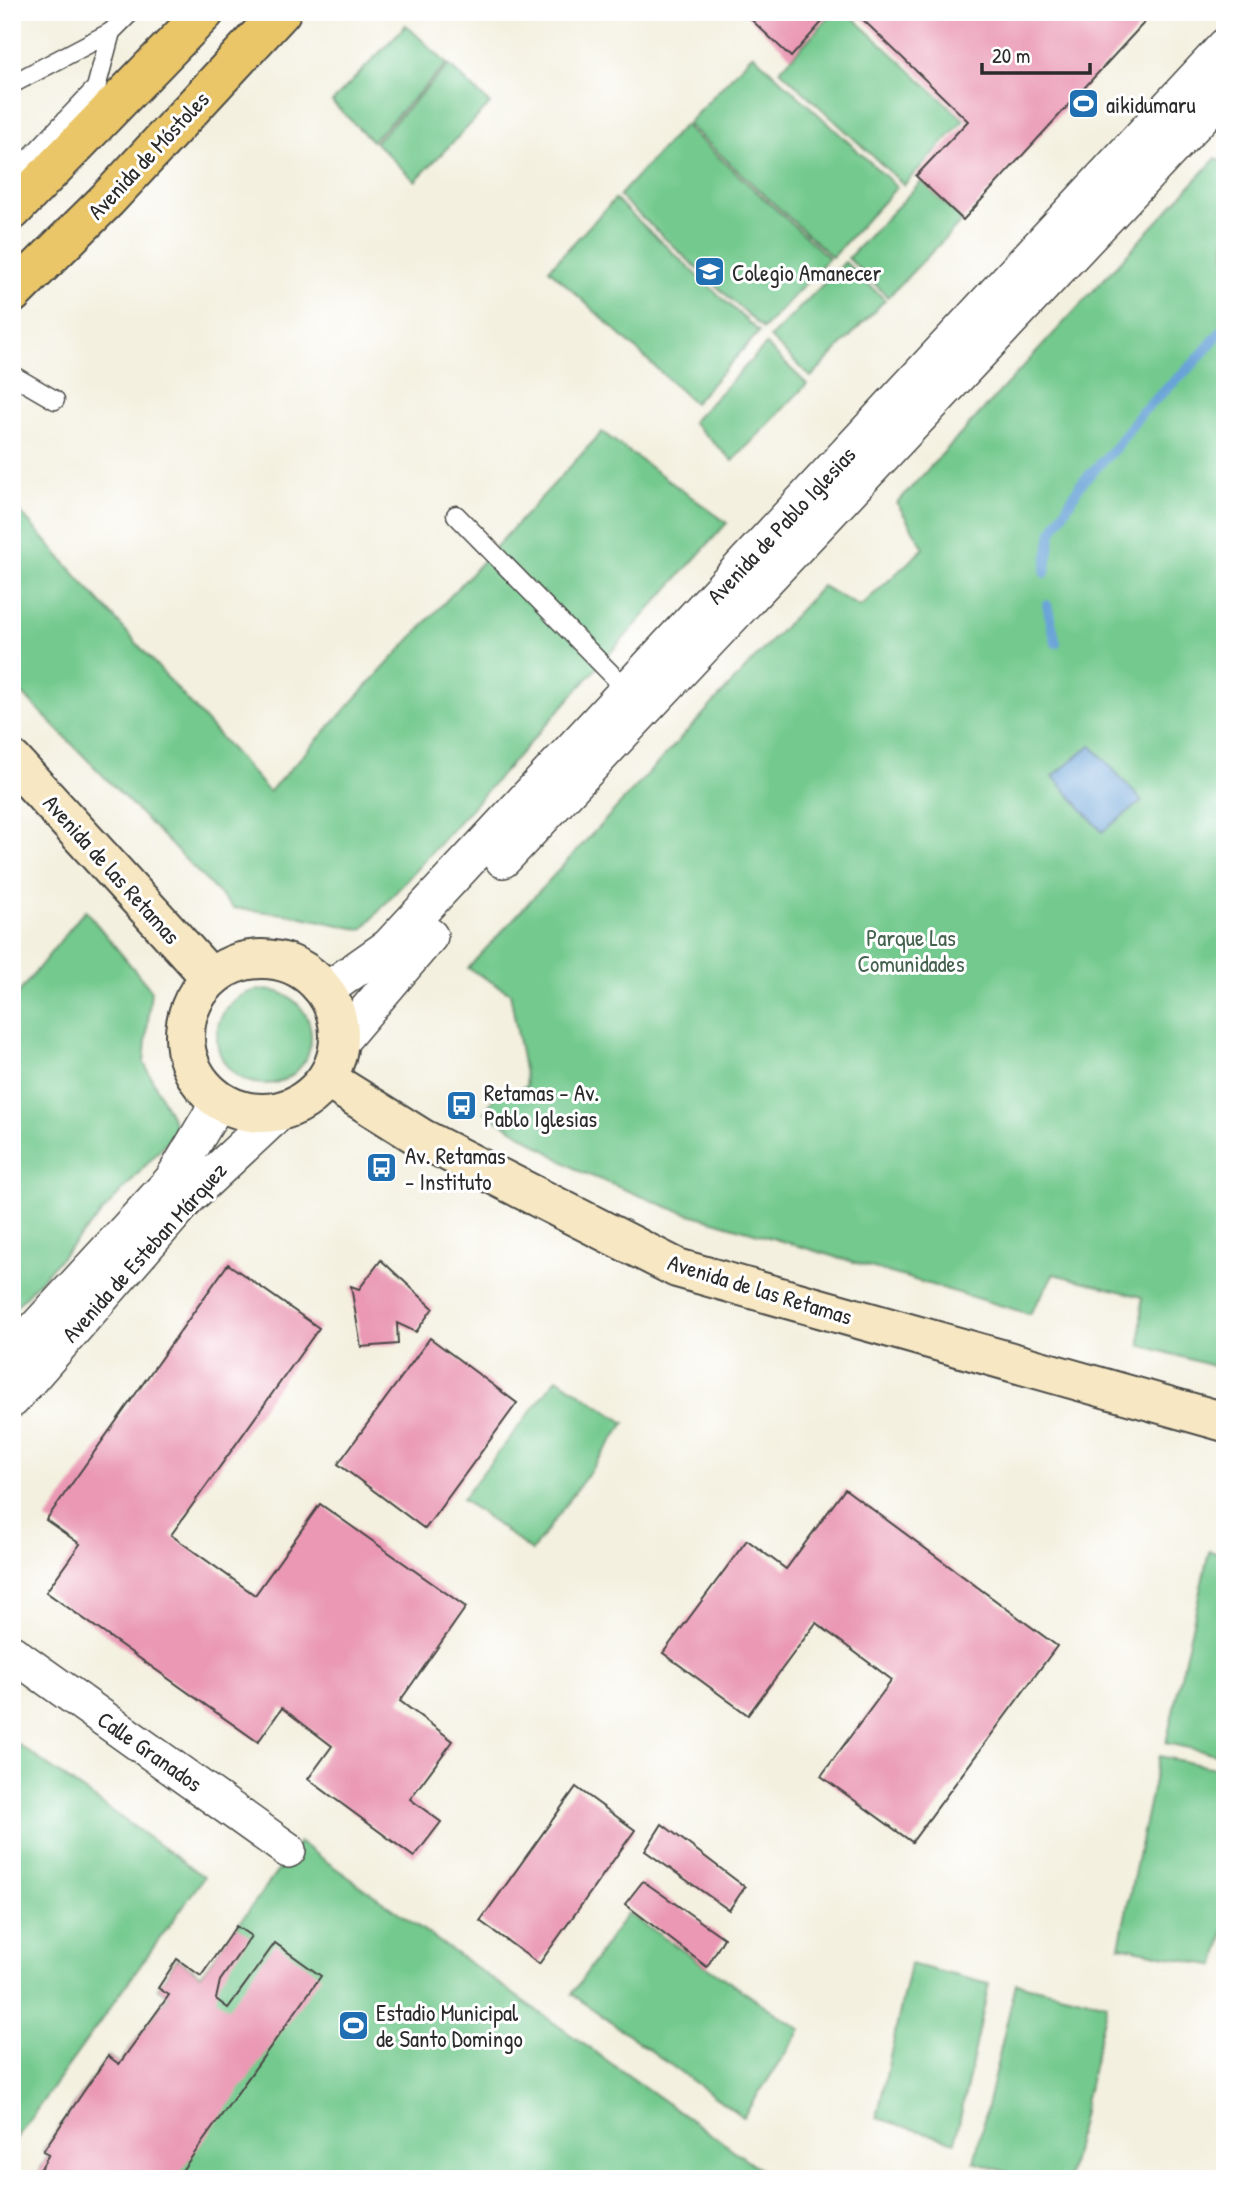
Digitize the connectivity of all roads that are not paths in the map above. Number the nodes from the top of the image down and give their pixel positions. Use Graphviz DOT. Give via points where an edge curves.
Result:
graph roads {
  1 [pos="131,12"];
  2 [pos="205,12"];
  3 [pos="281,12"];
  4 [pos="111,32"];
  5 [pos="1225,46"];
  6 [pos="12,84"];
  7 [pos="1225,92"];
  8 [pos="12,177"];
  9 [pos="12,211"];
  10 [pos="12,294"];
  11 [pos="12,375"];
  12 [pos="55,400"];
  13 [pos="456,515"];
  14 [pos="627,690"];
  15 [pos="12,760"];
  16 [pos="211,978"];
  17 [pos="325,991"];
  18 [pos="340,1042"];
  19 [pos="327,1079"];
  20 [pos="219,1101"];
  21 [pos="281,1111"];
  22 [pos="12,1354"];
  23 [pos="12,1400"];
  24 [pos="1225,1422"];
  25 [pos="12,1653"];
  26 [pos="288,1850"];
  1 -- 4 [label="lane"];
  2 -- 9 [label="main road"];
  3 -- 10 [label="main road, Avenida de Móstoles" via="107,200"];
  4 -- 6 [label="lane"];
  4 -- 8 [label="lane" via="96,88"];
  5 -- 14 [label="street, Avenida de Pablo Iglesias"];
  7 -- 18 [label="street, Avenida de Pablo Iglesias" via="404,963"];
  11 -- 12 [label="lane"];
  13 -- 14 [label="lane"];
  14 -- 17 [label="street, Avenida de Pablo Iglesias" via="389,946"];
  15 -- 16 [label="street, Avenida de las Retamas"];
  16 -- 17 [label="street" via="233,964 258,958 284,961 307,973"];
  16 -- 20 [label="street" via="196,996 187,1018 185,1041 190,1064"];
  17 -- 18 [label="street" via="339,1024"];
  18 -- 19 [label="street"];
  19 -- 21 [label="street" via="307,1099"];
  19 -- 24 [label="street, Avenida de las Retamas" via="423,1139 677,1268"];
  20 -- 21 [label="street" via="239,1110"];
  20 -- 22 [label="street, Avenida de Esteban Márquez" via="172,1180"];
  21 -- 23 [label="street, Avenida de Esteban Márquez" via="189,1197"];
  25 -- 26 [label="street, Calle Granados"];
}
